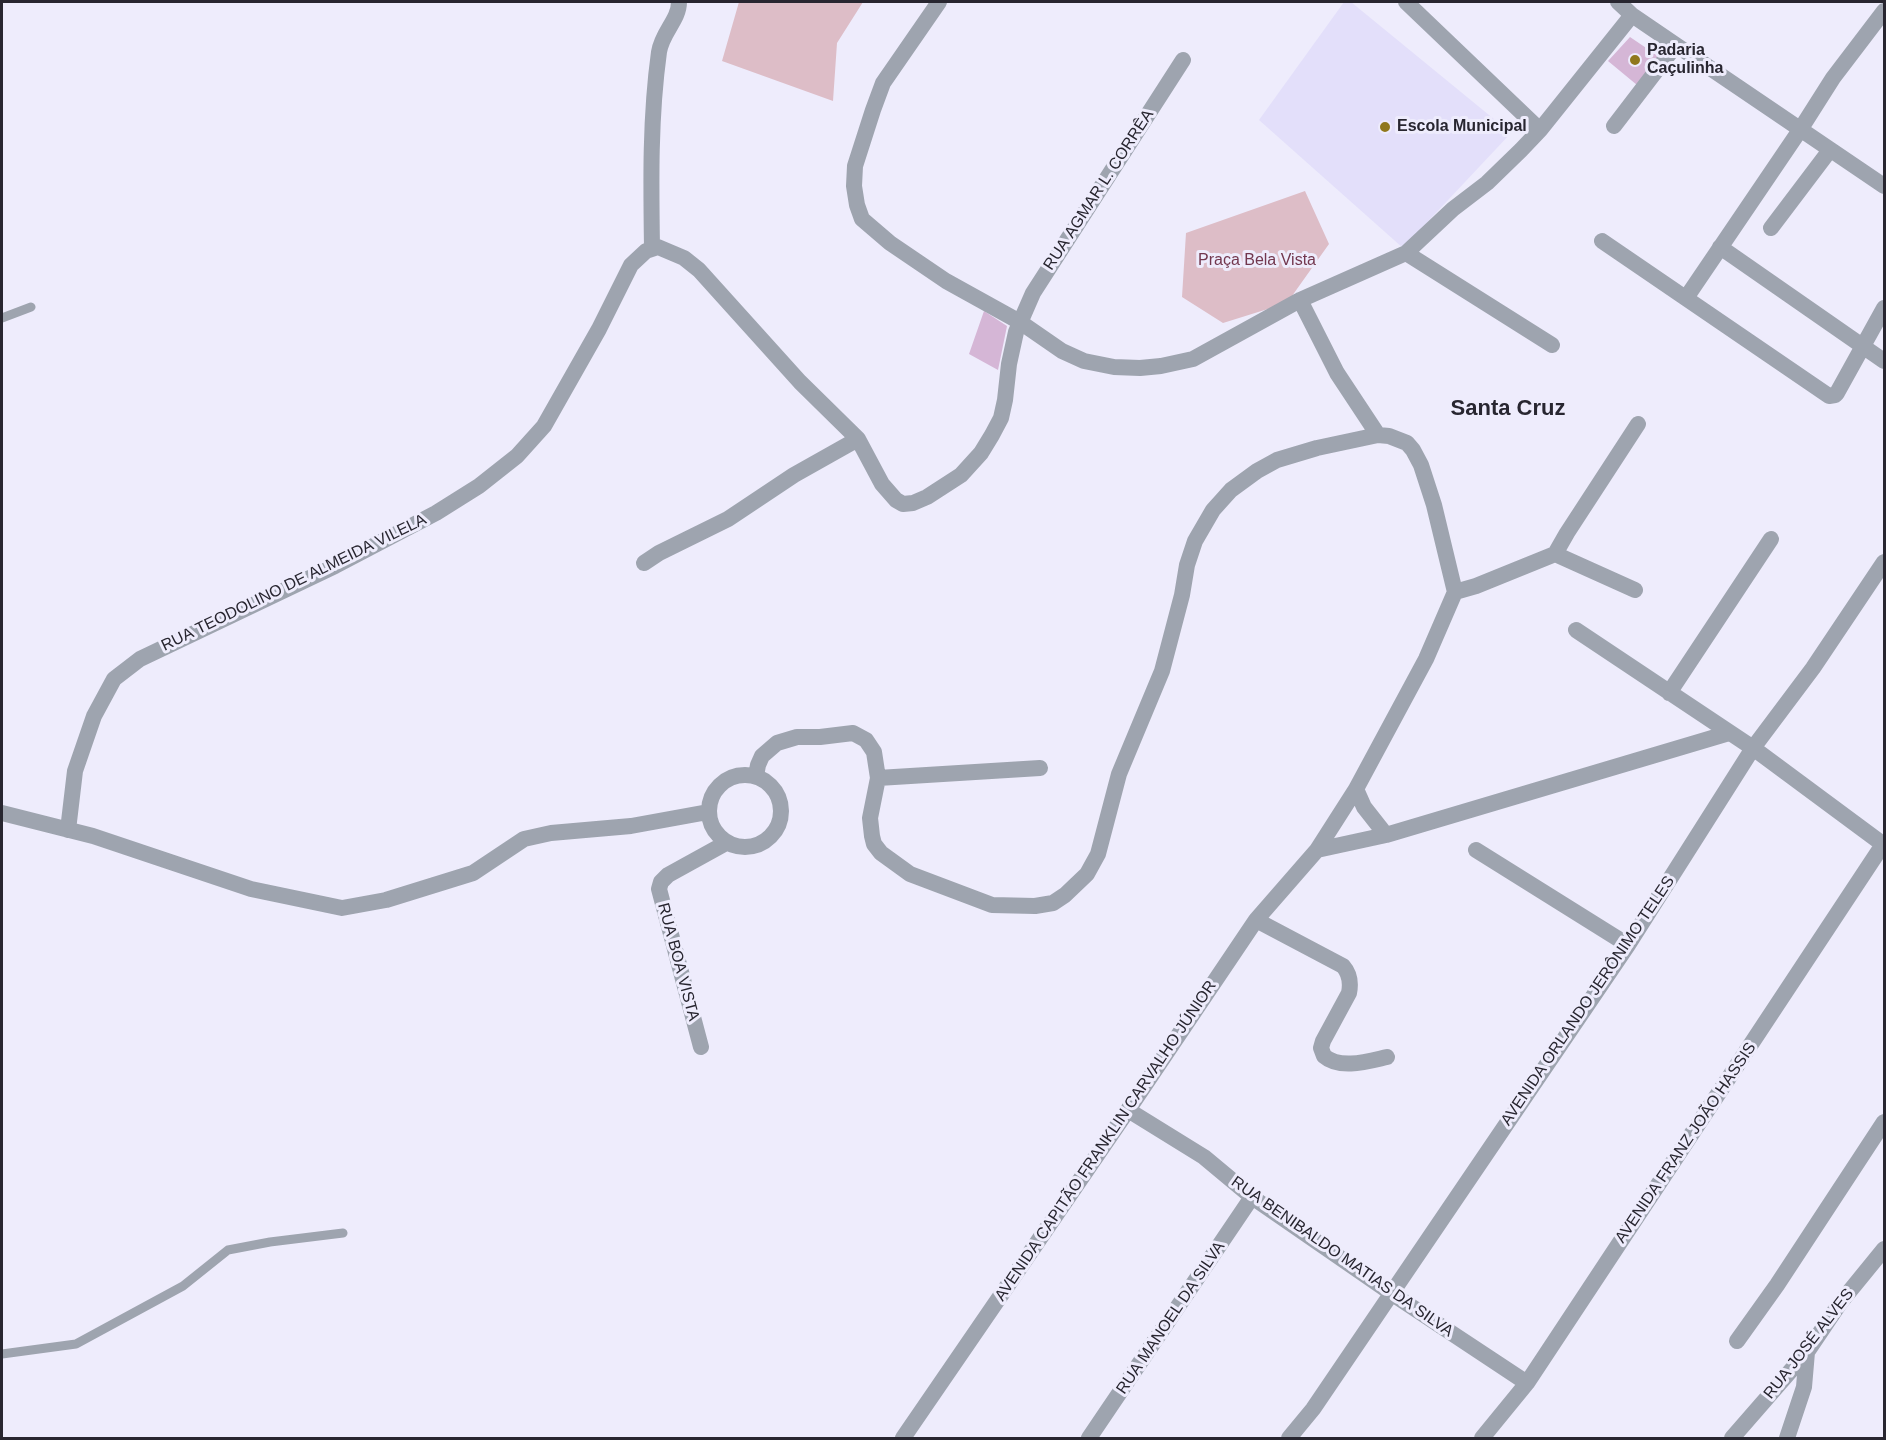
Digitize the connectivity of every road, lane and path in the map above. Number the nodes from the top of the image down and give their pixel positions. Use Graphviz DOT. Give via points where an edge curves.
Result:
graph roads {
  1 [pos="680,2"];
  2 [pos="939,2"];
  3 [pos="1406,2"];
  4 [pos="1618,2"];
  5 [pos="1884,11"];
  6 [pos="1632,15"];
  7 [pos="1676,45"];
  8 [pos="1183,60"];
  9 [pos="1614,126"];
  10 [pos="1540,130"];
  11 [pos="1800,130"];
  12 [pos="1830,150"];
  13 [pos="1884,186"];
  14 [pos="1771,228"];
  15 [pos="1602,241"];
  16 [pos="1720,247"];
  17 [pos="652,248"];
  18 [pos="1406,253"];
  19 [pos="1686,298"];
  20 [pos="1300,300"];
  21 [pos="31,307"];
  22 [pos="1884,308"];
  23 [pos="2,318"];
  24 [pos="1020,322"];
  25 [pos="1552,345"];
  26 [pos="1863,347"];
  27 [pos="1884,361"];
  28 [pos="1638,424"];
  29 [pos="1374,436"];
  30 [pos="858,439"];
  31 [pos="1772,539"];
  32 [pos="1556,554"];
  33 [pos="1884,562"];
  34 [pos="644,563"];
  35 [pos="1635,590"];
  36 [pos="1455,592"];
  37 [pos="1576,630"];
  38 [pos="1670,693"];
  39 [pos="1729,733"];
  40 [pos="1754,748"];
  41 [pos="1040,768"];
  42 [pos="756,776"];
  43 [pos="878,778"];
  44 [pos="1356,789"];
  45 [pos="708,812"];
  46 [pos="2,813"];
  47 [pos="68,830"];
  48 [pos="1386,836"];
  49 [pos="726,843"];
  50 [pos="1884,844"];
  51 [pos="1317,850"];
  52 [pos="1476,850"];
  53 [pos="1256,920"];
  54 [pos="1628,945"];
  55 [pos="701,1047"];
  56 [pos="1387,1057"];
  57 [pos="1128,1110"];
  58 [pos="1884,1122"];
  59 [pos="1252,1197"];
  60 [pos="343,1233"];
  61 [pos="1882,1255"];
  62 [pos="1391,1293"];
  63 [pos="1737,1341"];
  64 [pos="1807,1352"];
  65 [pos="2,1354"];
  66 [pos="1527,1383"];
  67 [pos="903,1438"];
  68 [pos="1089,1438"];
  69 [pos="1289,1438"];
  70 [pos="1482,1438"];
  71 [pos="1732,1438"];
  72 [pos="1787,1438"];
  1 -- 17 [label="street" via="661,40 653,94"];
  2 -- 24 [label="street" via="883,83 855,166 857,205 862,219 890,243 946,281"];
  3 -- 10 [label="street"];
  4 -- 6 [label="street"];
  5 -- 11 [label="street" via="1833,78"];
  6 -- 7 [label="street"];
  6 -- 10 [label="street"];
  7 -- 9 [label="street"];
  7 -- 11 [label="street"];
  8 -- 24 [label="street, RUA AGMAR L. CORRÊA" via="1044,275"];
  10 -- 18 [label="street" via="1487,183 1452,209"];
  11 -- 12 [label="street"];
  11 -- 16 [label="street"];
  12 -- 13 [label="street"];
  12 -- 14 [label="street"];
  15 -- 19 [label="street"];
  16 -- 19 [label="street"];
  16 -- 26 [label="street"];
  17 -- 30 [label="street" via="684,258 699,270"];
  17 -- 47 [label="street, RUA TEODOLINO DE ALMEIDA VILELA" via="631,265 544,426 517,456 436,513 140,659 114,679 94,716 75,771"];
  18 -- 20 [label="street"];
  18 -- 25 [label="street"];
  19 -- 26 [label="street" via="1829,396 1837,393"];
  20 -- 24 [label="street" via="1193,359 1140,368 1084,361"];
  20 -- 29 [label="street"];
  21 -- 23 [label="lane"];
  22 -- 26 [label="street"];
  24 -- 30 [label="street" via="1000,418 981,453 961,475 927,497 903,504 882,484"];
  26 -- 27 [label="street"];
  28 -- 32 [label="street"];
  29 -- 36 [label="street" via="1407,443 1421,465"];
  29 -- 43 [label="street" via="1277,460 1231,490 1213,510 1195,541 1162,670 1119,774 1098,854 1087,874 1065,896 1035,906 992,905 910,874 874,844 870,818"];
  30 -- 34 [label="street" via="728,519"];
  31 -- 38 [label="street"];
  32 -- 35 [label="street"];
  32 -- 36 [label="street"];
  33 -- 40 [label="street, AVENIDA ORLANDO JERÔNIMO TELES"];
  36 -- 44 [label="street, AVENIDA CAPITÃO FRANKLIN CARVALHO JÚNIOR" via="1426,659"];
  37 -- 38 [label="street"];
  38 -- 39 [label="street"];
  39 -- 40 [label="street"];
  39 -- 48 [label="street"];
  40 -- 50 [label="street"];
  40 -- 54 [label="street, AVENIDA ORLANDO JERÔNIMO TELES"];
  41 -- 43 [label="street"];
  42 -- 43 [label="street" via="762,756 777,743 797,737 853,733 871,745"];
  42 -- 45 [label="street" via="742,775 718,787"];
  42 -- 49 [label="street" via="778,796 778,827 756,847 740,848"];
  44 -- 48 [label="street"];
  44 -- 51 [label="street, AVENIDA CAPITÃO FRANKLIN CARVALHO JÚNIOR"];
  45 -- 47 [label="street" via="524,839 473,873 386,900 342,908 251,889"];
  45 -- 49 [label="street" via="717,835"];
  46 -- 47 [label="street"];
  48 -- 51 [label="street"];
  49 -- 55 [label="street, RUA BOA VISTA" via="668,875 658,889"];
  50 -- 66 [label="street, AVENIDA FRANZ JOÃO HASSIS"];
  51 -- 53 [label="street, AVENIDA CAPITÃO FRANKLIN CARVALHO JÚNIOR"];
  52 -- 54 [label="street"];
  53 -- 56 [label="street" via="1347,971 1349,993 1323,1041 1324,1056 1350,1063"];
  53 -- 57 [label="street, AVENIDA CAPITÃO FRANKLIN CARVALHO JÚNIOR"];
  54 -- 62 [label="street, AVENIDA ORLANDO JERÔNIMO TELES"];
  57 -- 59 [label="street, RUA BENIBALDO MATIAS DA SILVA" via="1204,1157"];
  57 -- 67 [label="street, AVENIDA CAPITÃO FRANKLIN CARVALHO JÚNIOR"];
  58 -- 63 [label="street"];
  59 -- 62 [label="street, RUA BENIBALDO MATIAS DA SILVA"];
  59 -- 68 [label="street, RUA MANOEL DA SILVA"];
  60 -- 65 [label="lane" via="228,1250 183,1286 76,1344"];
  61 -- 64 [label="street, RUA JOSÉ ALVES" via="1840,1303"];
  62 -- 66 [label="street, RUA BENIBALDO MATIAS DA SILVA"];
  62 -- 69 [label="street, AVENIDA ORLANDO JERÔNIMO TELES"];
  64 -- 71 [label="street, RUA JOSÉ ALVES"];
  64 -- 72 [label="street" via="1804,1387"];
  66 -- 70 [label="street, AVENIDA FRANZ JOÃO HASSIS"];
}
